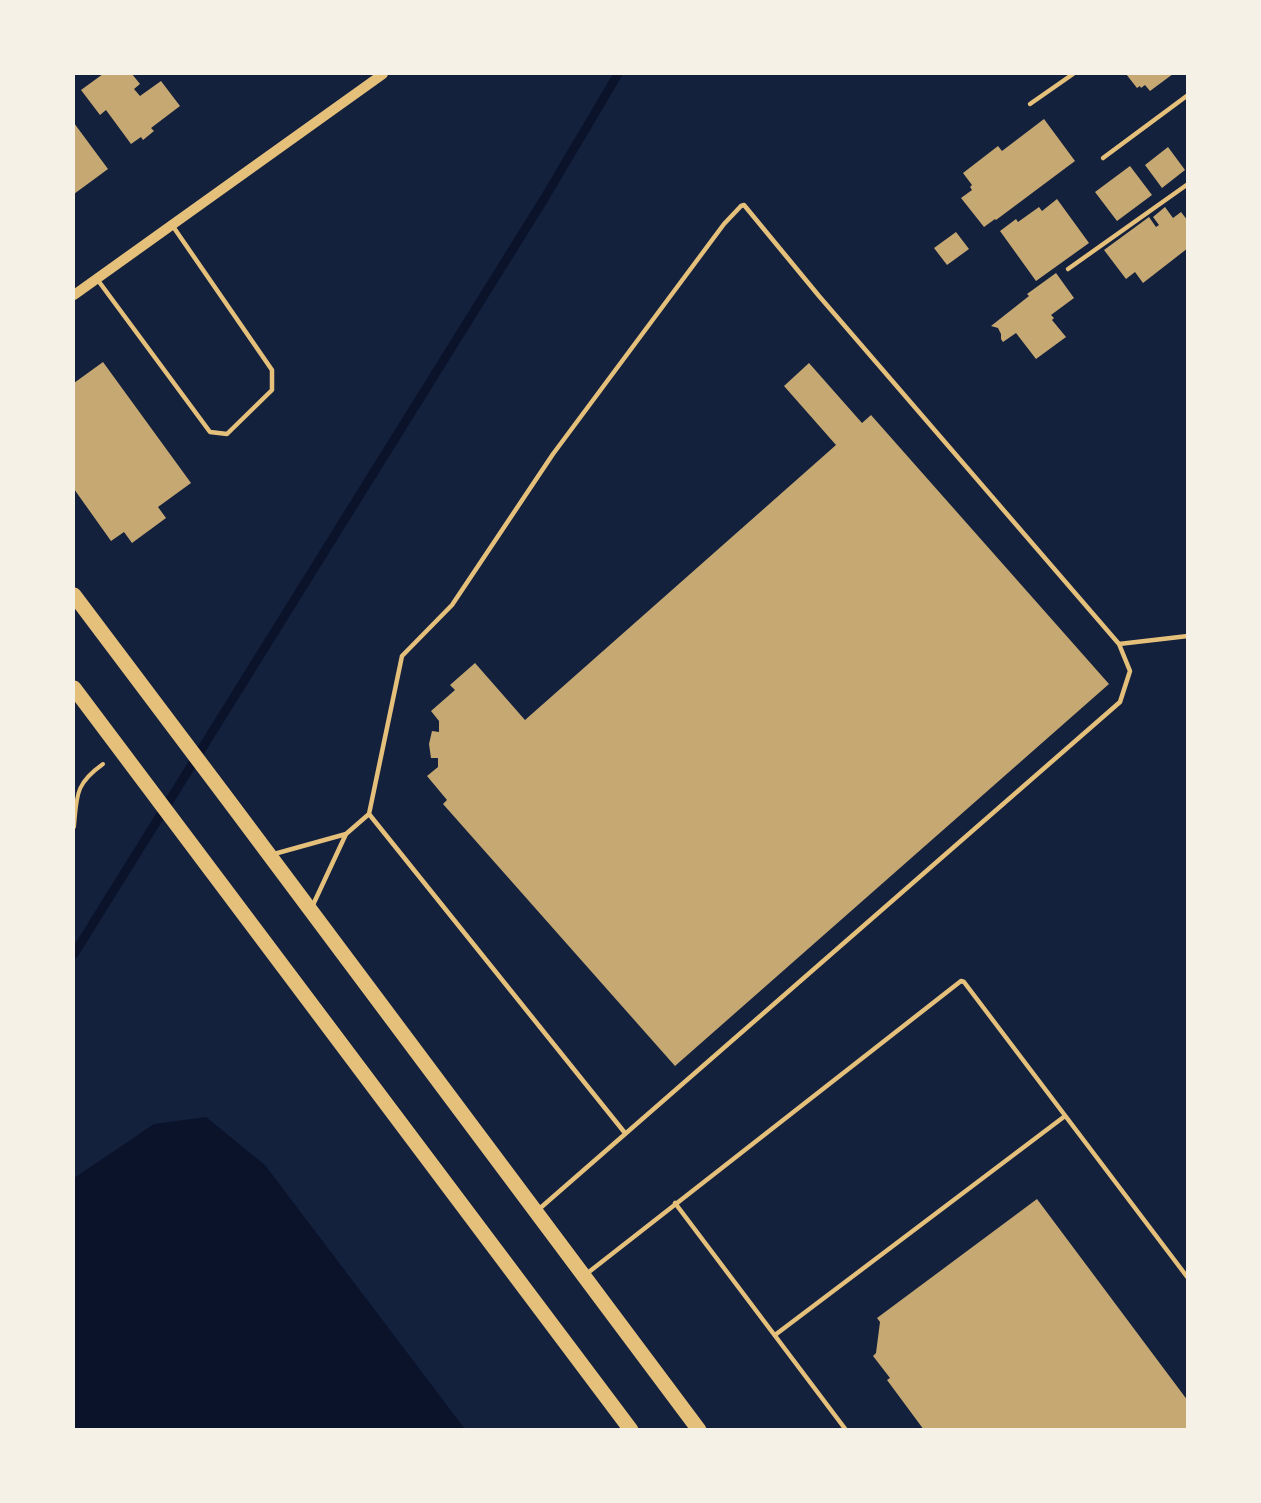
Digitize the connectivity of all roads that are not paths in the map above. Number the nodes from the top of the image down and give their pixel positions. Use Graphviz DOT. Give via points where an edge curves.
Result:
graph roads {
  1 [pos="383,74"];
  2 [pos="1072,74"];
  3 [pos="1188,95"];
  4 [pos="1030,104"];
  5 [pos="1103,158"];
  6 [pos="1188,184"];
  7 [pos="172,225"];
  8 [pos="1068,269"];
  9 [pos="97,279"];
  10 [pos="74,295"];
  11 [pos="74,595"];
  12 [pos="1188,636"];
  13 [pos="1119,644"];
  14 [pos="74,688"];
  15 [pos="369,814"];
  16 [pos="346,834"];
  17 [pos="270,855"];
  18 [pos="311,910"];
  19 [pos="1065,1116"];
  20 [pos="625,1133"];
  21 [pos="675,1203"];
  22 [pos="536,1212"];
  23 [pos="584,1275"];
  24 [pos="1188,1278"];
  25 [pos="775,1335"];
  26 [pos="630,1430"];
  27 [pos="699,1430"];
  28 [pos="846,1430"];
  1 -- 7 [label="street"];
  2 -- 4 [label="lane"];
  3 -- 5 [label="lane"];
  6 -- 8 [label="lane"];
  7 -- 9 [label="street"];
  7 -- 9 [label="lane" via="272,370 272,390 227,434 210,432"];
  9 -- 10 [label="street"];
  11 -- 17 [label="main road"];
  12 -- 13 [label="lane"];
  13 -- 15 [label="lane" via="744,205 724,224 552,454 452,605 402,657"];
  13 -- 20 [label="lane" via="1130,671 1120,702"];
  14 -- 26 [label="main road"];
  15 -- 16 [label="lane"];
  15 -- 20 [label="lane"];
  16 -- 17 [label="lane"];
  16 -- 18 [label="lane"];
  17 -- 18 [label="main road"];
  18 -- 22 [label="main road"];
  19 -- 21 [label="lane" via="961,981"];
  19 -- 24 [label="lane"];
  19 -- 25 [label="lane"];
  20 -- 22 [label="lane"];
  21 -- 23 [label="lane"];
  21 -- 25 [label="lane"];
  22 -- 23 [label="main road"];
  23 -- 27 [label="main road"];
  25 -- 28 [label="lane"];
}
